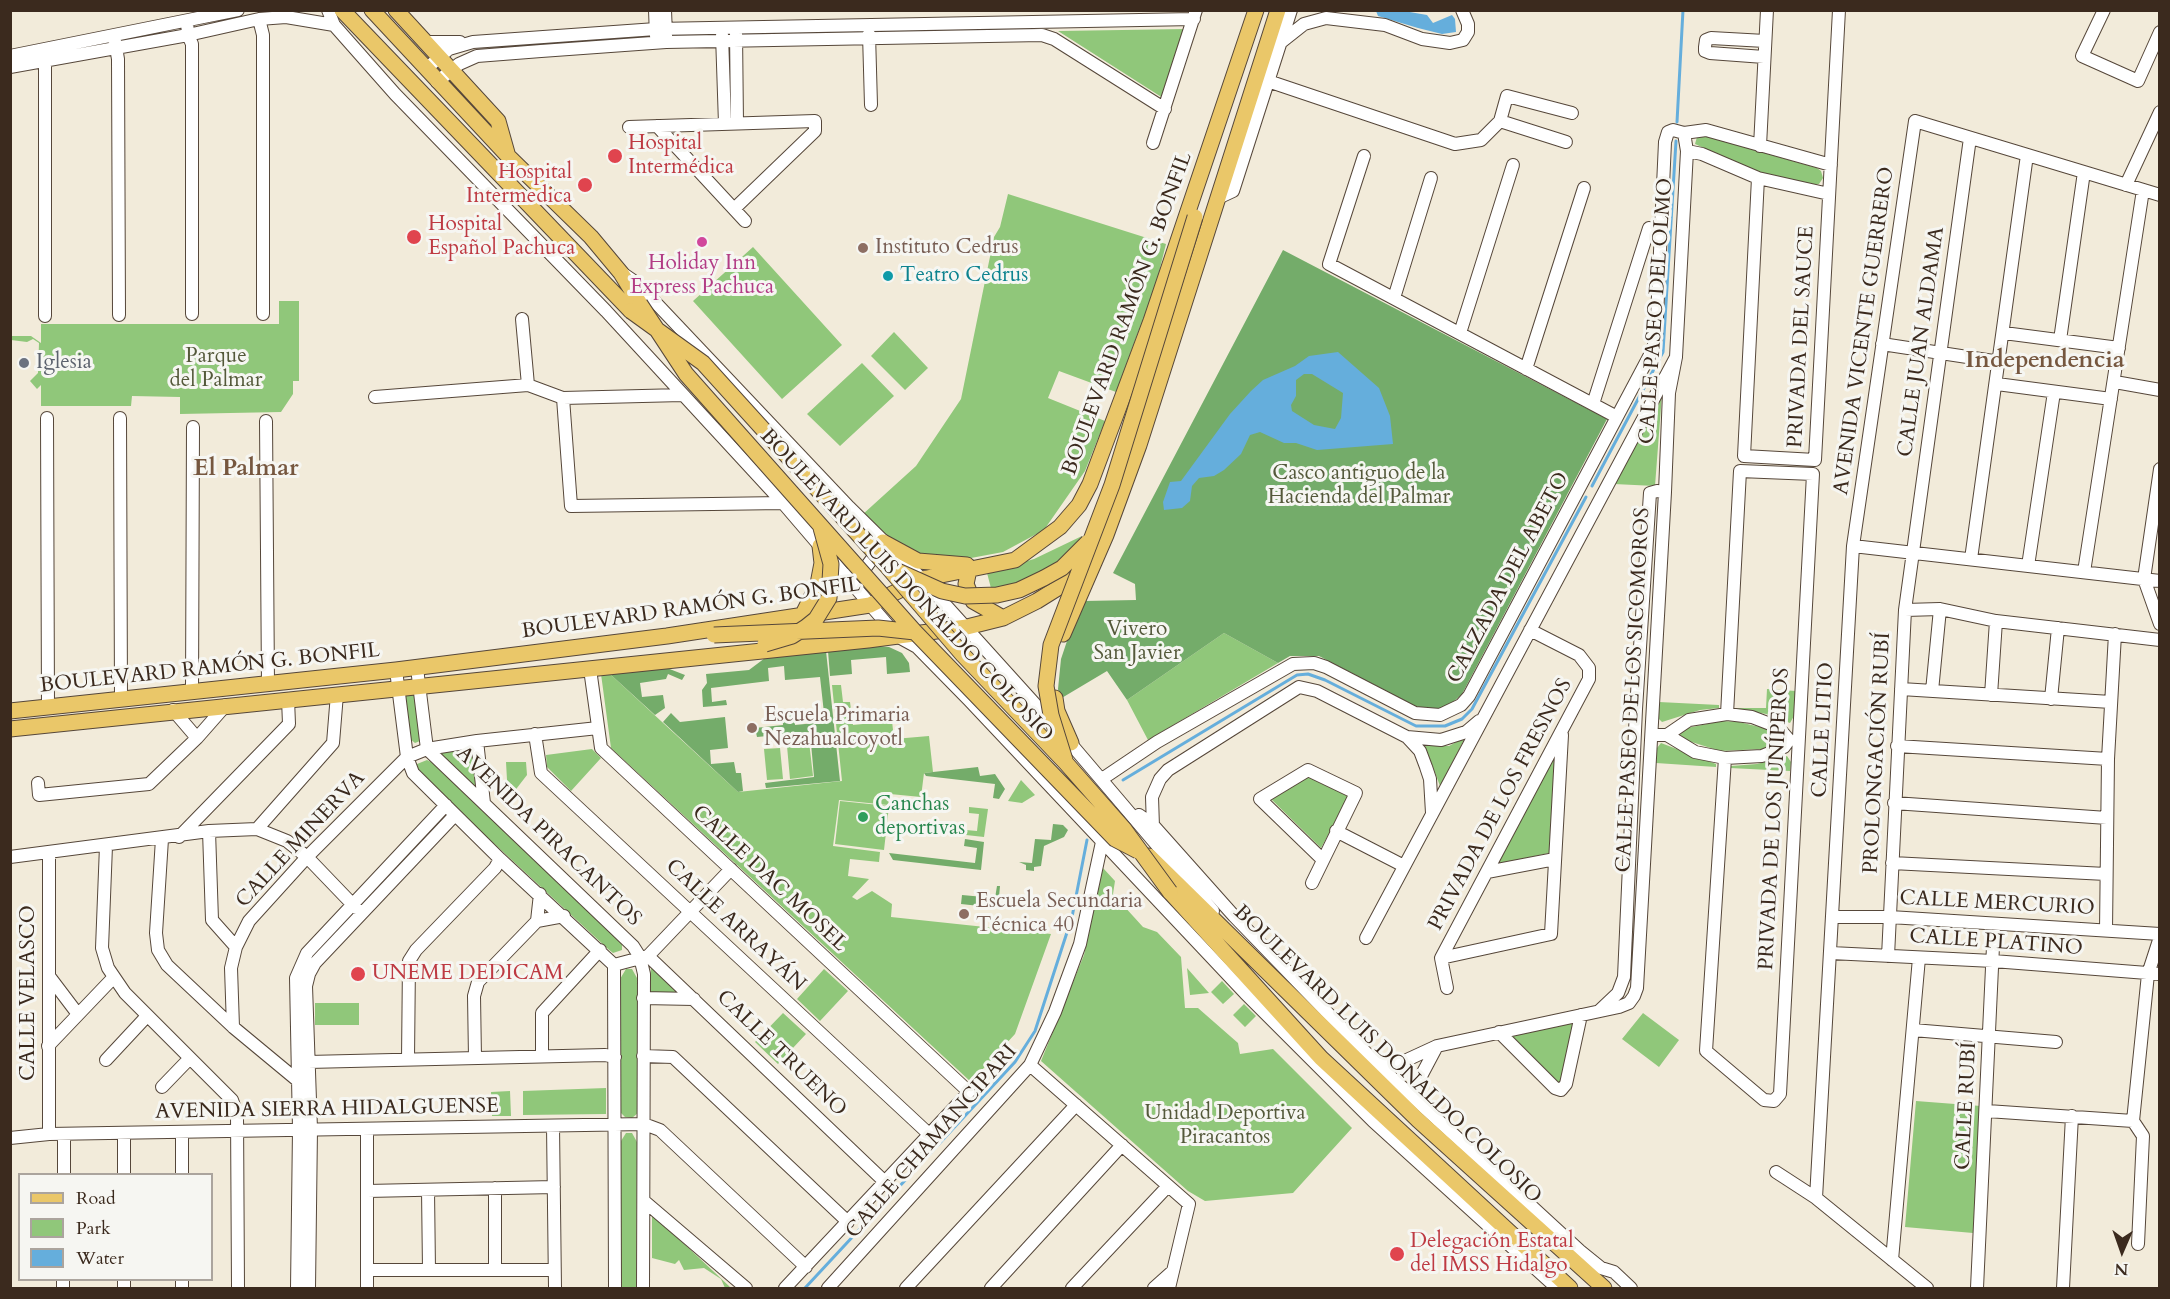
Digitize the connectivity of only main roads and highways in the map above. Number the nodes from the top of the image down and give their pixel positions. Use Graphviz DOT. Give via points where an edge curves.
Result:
graph roads {
  1 [pos="342,10"];
  2 [pos="372,10"];
  3 [pos="396,10"];
  4 [pos="1256,10"];
  5 [pos="1278,10"];
  6 [pos="1233,84"];
  7 [pos="508,156"];
  8 [pos="1229,165"];
  9 [pos="1197,187"];
  10 [pos="1218,198"];
  11 [pos="1152,401"];
  12 [pos="819,522"];
  13 [pos="883,542"];
  14 [pos="820,546"];
  15 [pos="1015,560"];
  16 [pos="1095,560"];
  17 [pos="886,565"];
  18 [pos="969,570"];
  19 [pos="851,608"];
  20 [pos="803,614"];
  21 [pos="1003,618"];
  22 [pos="915,632"];
  23 [pos="667,636"];
  24 [pos="868,640"];
  25 [pos="456,682"];
  26 [pos="10,711"];
  27 [pos="10,729"];
  28 [pos="1071,743"];
  29 [pos="1066,763"];
  30 [pos="1570,1288"];
  31 [pos="1605,1288"];
  1 -- 17 [label="main road, BOULEVARD LUIS DONALDO COLOSIO, bridge" via="630,311 703,363"];
  2 -- 7 [label="main road, BOULEVARD LUIS DONALDO COLOSIO"];
  3 -- 7 [label="main road" via="498,121"];
  4 -- 6 [label="main road, BOULEVARD RAMÓN G. BONFIL"];
  5 -- 8 [label="main road, BOULEVARD RAMÓN G. BONFIL" via="1262,79"];
  6 -- 8 [label="main road" via="1230,107 1213,159 1220,168"];
  6 -- 9 [label="main road, BOULEVARD RAMÓN G. BONFIL"];
  7 -- 12 [label="main road, BOULEVARD LUIS DONALDO COLOSIO, bridge" via="591,237 621,273 686,374"];
  8 -- 10 [label="main road, BOULEVARD RAMÓN G. BONFIL"];
  9 -- 10 [label="main road" via="1211,182 1216,185"];
  9 -- 15 [label="main road, BOULEVARD RAMÓN G. BONFIL" via="1090,484 1060,527"];
  9 -- 29 [label="main road, bridge" via="1195,217 1116,475 1051,645 1046,686"];
  10 -- 11 [label="main road, BOULEVARD RAMÓN G. BONFIL"];
  11 -- 16 [label="main road, BOULEVARD RAMÓN G. BONFIL"];
  11 -- 17 [label="main road, bridge" via="1102,523 1062,568 1018,590 965,596 942,591"];
  12 -- 22 [label="main road, BOULEVARD LUIS DONALDO COLOSIO, bridge"];
  12 -- 25 [label="main road, bridge" via="831,564 832,588 816,619 792,636 765,644 496,670"];
  13 -- 15 [label="main road" via="903,555 943,564"];
  14 -- 20 [label="main road" via="818,584"];
  15 -- 18 [label="main road, BOULEVARD RAMÓN G. BONFIL"];
  16 -- 21 [label="main road, BOULEVARD RAMÓN G. BONFIL" via="1069,581"];
  16 -- 28 [label="main road" via="1054,661 1057,711"];
  17 -- 29 [label="main road, BOULEVARD LUIS DONALDO COLOSIO, bridge" via="963,655"];
  18 -- 19 [label="main road, BOULEVARD RAMÓN G. BONFIL" via="922,579 870,605"];
  18 -- 21 [label="main road" via="966,584 974,601"];
  19 -- 20 [label="main road, BOULEVARD RAMÓN G. BONFIL"];
  19 -- 24 [label="main road" via="872,626"];
  20 -- 23 [label="main road, BOULEVARD RAMÓN G. BONFIL"];
  21 -- 24 [label="main road, BOULEVARD RAMÓN G. BONFIL" via="967,627"];
  22 -- 23 [label="main road, bridge" via="879,628"];
  22 -- 31 [label="main road, BOULEVARD LUIS DONALDO COLOSIO, bridge" via="1115,839 1154,850 1242,945 1418,1120"];
  23 -- 26 [label="main road, BOULEVARD RAMÓN G. BONFIL" via="417,668"];
  24 -- 25 [label="main road, BOULEVARD RAMÓN G. BONFIL"];
  25 -- 27 [label="main road, BOULEVARD RAMÓN G. BONFIL"];
  29 -- 30 [label="main road, BOULEVARD LUIS DONALDO COLOSIO, bridge" via="1124,828 1170,892 1321,1058"];
}
